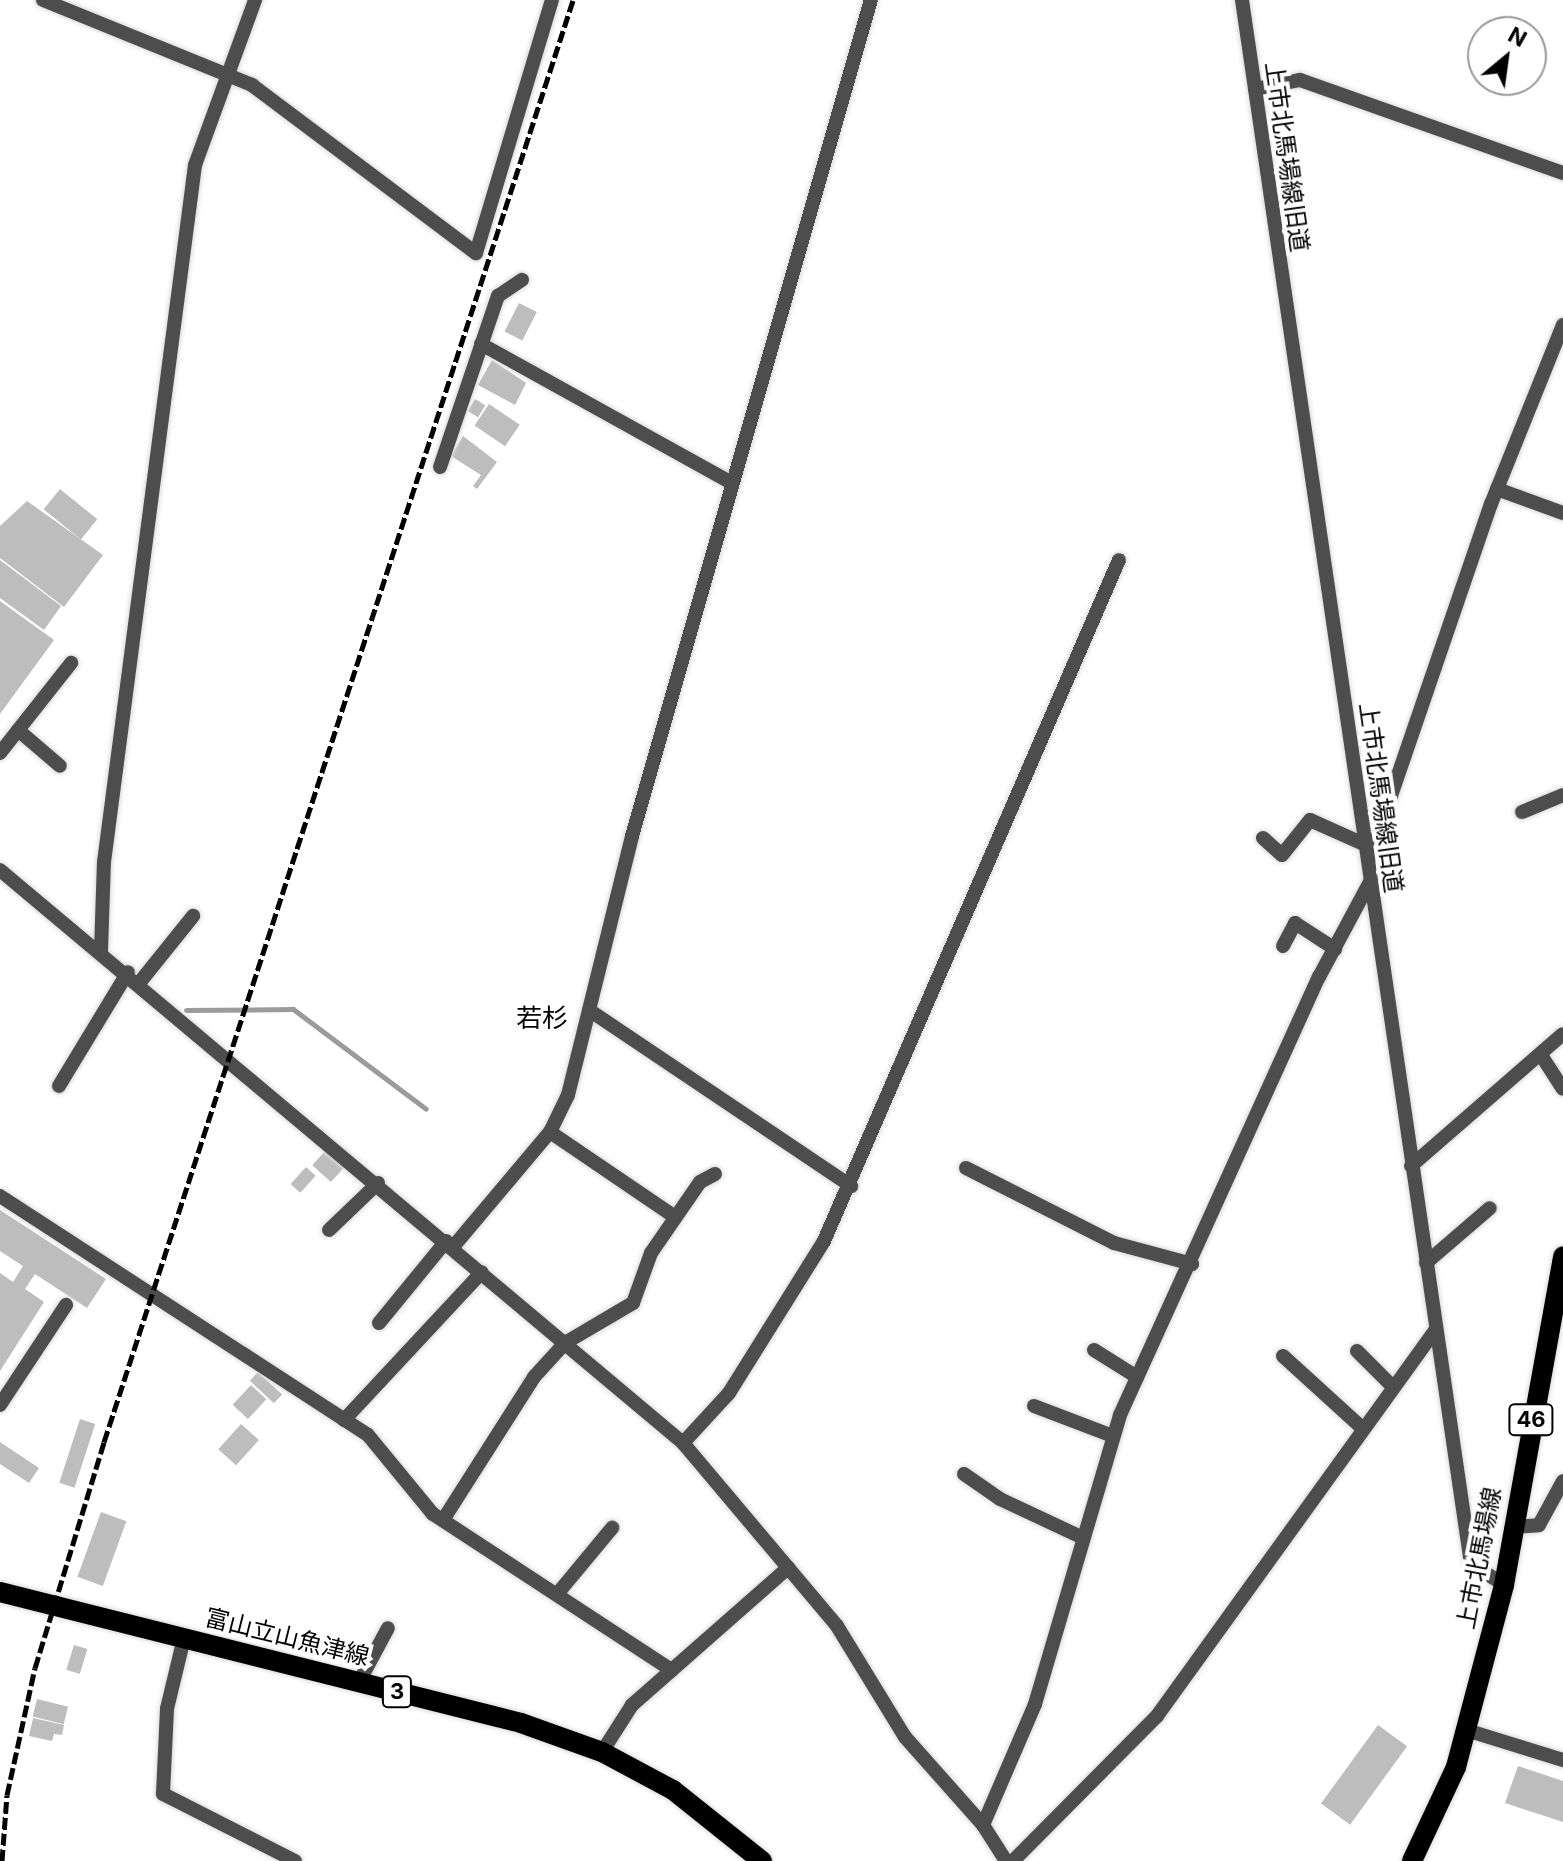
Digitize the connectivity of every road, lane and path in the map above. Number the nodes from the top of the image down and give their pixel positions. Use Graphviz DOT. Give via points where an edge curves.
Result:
graph roads {
  1 [pos="43,0"];
  2 [pos="255,0"];
  3 [pos="552,0"];
  4 [pos="871,0"];
  5 [pos="1242,0"];
  6 [pos="226,74"];
  7 [pos="1255,89"];
  8 [pos="1563,173"];
  9 [pos="522,280"];
  10 [pos="1563,325"];
  11 [pos="481,344"];
  12 [pos="440,467"];
  13 [pos="730,482"];
  14 [pos="1497,489"];
  15 [pos="1563,513"];
  16 [pos="1119,560"];
  17 [pos="71,663"];
  18 [pos="18,730"];
  19 [pos="0,753"];
  20 [pos="60,766"];
  21 [pos="1563,795"];
  22 [pos="1522,812"];
  23 [pos="1263,838"];
  24 [pos="1366,845"];
  25 [pos="1369,861"];
  26 [pos="0,870"];
  27 [pos="1370,882"];
  28 [pos="193,916"];
  29 [pos="1283,946"];
  30 [pos="1335,949"];
  31 [pos="101,951"];
  32 [pos="134,977"];
  33 [pos="589,1010"];
  34 [pos="1563,1034"];
  35 [pos="1541,1055"];
  36 [pos="59,1086"];
  37 [pos="1563,1089"];
  38 [pos="550,1132"];
  39 [pos="1411,1166"];
  40 [pos="966,1168"];
  41 [pos="715,1174"];
  42 [pos="378,1183"];
  43 [pos="851,1186"];
  44 [pos="0,1196"];
  45 [pos="1490,1208"];
  46 [pos="675,1217"];
  47 [pos="329,1230"];
  48 [pos="449,1244"];
  49 [pos="1563,1256"];
  50 [pos="1426,1263"];
  51 [pos="1192,1264"];
  52 [pos="482,1272"];
  53 [pos="66,1305"];
  54 [pos="379,1323"];
  55 [pos="1435,1331"];
  56 [pos="565,1343"];
  57 [pos="1094,1350"];
  58 [pos="1357,1351"];
  59 [pos="1283,1356"];
  60 [pos="1137,1377"];
  61 [pos="1392,1386"];
  62 [pos="0,1405"];
  63 [pos="1034,1406"];
  64 [pos="344,1420"];
  65 [pos="1362,1428"];
  66 [pos="1113,1436"];
  67 [pos="683,1443"];
  68 [pos="964,1474"];
  69 [pos="1563,1481"];
  70 [pos="1559,1504"];
  71 [pos="443,1520"];
  72 [pos="1513,1527"];
  73 [pos="612,1528"];
  74 [pos="1081,1537"];
  75 [pos="788,1568"];
  76 [pos="1504,1585"];
  77 [pos="0,1592"];
  78 [pos="558,1593"];
  79 [pos="388,1628"];
  80 [pos="184,1638"];
  81 [pos="671,1670"];
  82 [pos="359,1682"];
  83 [pos="1466,1730"];
  84 [pos="602,1752"];
  85 [pos="1563,1760"];
  86 [pos="983,1825"];
  87 [pos="295,1861"];
  88 [pos="762,1861"];
  89 [pos="1006,1861"];
  90 [pos="1013,1861"];
  91 [pos="1412,1861"];
  1 -- 6 [label="street"];
  2 -- 6 [label="street"];
  3 -- 6 [label="street" via="476,253 252,85"];
  4 -- 13 [label="street"];
  5 -- 7 [label="street, 上市北馬場線旧道"];
  6 -- 31 [label="street" via="195,165 104,862"];
  7 -- 8 [label="street" via="1300,80"];
  7 -- 24 [label="street, 上市北馬場線旧道"];
  9 -- 11 [label="street" via="498,296"];
  10 -- 14 [label="street"];
  11 -- 12 [label="street"];
  11 -- 13 [label="street"];
  13 -- 33 [label="street"];
  14 -- 15 [label="street"];
  14 -- 25 [label="street"];
  16 -- 43 [label="street"];
  17 -- 18 [label="street"];
  18 -- 19 [label="street"];
  18 -- 20 [label="street"];
  21 -- 22 [label="street"];
  23 -- 24 [label="street" via="1282,855 1310,820"];
  24 -- 25 [label="street, 上市北馬場線旧道"];
  25 -- 27 [label="street, 上市北馬場線旧道"];
  26 -- 31 [label="street"];
  27 -- 30 [label="street"];
  27 -- 39 [label="street, 上市北馬場線旧道"];
  28 -- 32 [label="street"];
  29 -- 30 [label="street" via="1295,923"];
  30 -- 51 [label="street"];
  31 -- 32 [label="street"];
  32 -- 36 [label="street"];
  32 -- 42 [label="street"];
  33 -- 38 [label="street" via="568,1095"];
  33 -- 43 [label="street"];
  34 -- 35 [label="street"];
  35 -- 37 [label="street"];
  35 -- 39 [label="street"];
  38 -- 46 [label="street"];
  38 -- 48 [label="street"];
  39 -- 50 [label="street, 上市北馬場線旧道"];
  40 -- 51 [label="street" via="1114,1243"];
  41 -- 46 [label="street" via="700,1182"];
  42 -- 47 [label="street"];
  42 -- 48 [label="street"];
  43 -- 67 [label="street" via="729,1393"];
  44 -- 64 [label="street"];
  45 -- 50 [label="street"];
  46 -- 56 [label="street" via="651,1253 633,1303"];
  48 -- 52 [label="street"];
  48 -- 54 [label="street"];
  49 -- 72 [label="main road, 上市北馬場線 / 46"];
  50 -- 55 [label="street, 上市北馬場線旧道"];
  51 -- 60 [label="street"];
  52 -- 56 [label="street"];
  52 -- 64 [label="street"];
  53 -- 62 [label="street"];
  55 -- 61 [label="street"];
  55 -- 76 [label="street, 上市北馬場線旧道" via="1471,1564"];
  56 -- 67 [label="street"];
  56 -- 71 [label="street" via="534,1377"];
  57 -- 60 [label="street"];
  58 -- 61 [label="street"];
  59 -- 65 [label="street"];
  60 -- 66 [label="street"];
  61 -- 65 [label="street"];
  63 -- 66 [label="street"];
  64 -- 71 [label="street" via="381,1446 409,1490"];
  65 -- 90 [label="street" via="1157,1716"];
  66 -- 74 [label="street"];
  67 -- 75 [label="street"];
  68 -- 74 [label="street" via="1000,1499"];
  69 -- 70 [label="street"];
  70 -- 72 [label="street" via="1539,1525"];
  71 -- 78 [label="street"];
  72 -- 76 [label="main road, 上市北馬場線 / 46"];
  73 -- 78 [label="street"];
  74 -- 86 [label="street" via="1035,1704"];
  75 -- 81 [label="street"];
  75 -- 86 [label="street" via="837,1626 905,1737"];
  76 -- 83 [label="main road, 上市北馬場線 / 46"];
  77 -- 80 [label="main road, 富山立山魚津線 / 3"];
  78 -- 81 [label="street"];
  79 -- 82 [label="street"];
  80 -- 82 [label="main road, 富山立山魚津線 / 3"];
  80 -- 87 [label="street" via="167,1709 163,1794"];
  81 -- 84 [label="street" via="632,1705"];
  82 -- 84 [label="main road, 富山立山魚津線 / 3" via="521,1723"];
  83 -- 85 [label="street"];
  83 -- 91 [label="main road, 上市北馬場線 / 46" via="1456,1767"];
  84 -- 88 [label="main road, 富山立山魚津線 / 3" via="673,1790"];
  86 -- 89 [label="street"];
}
